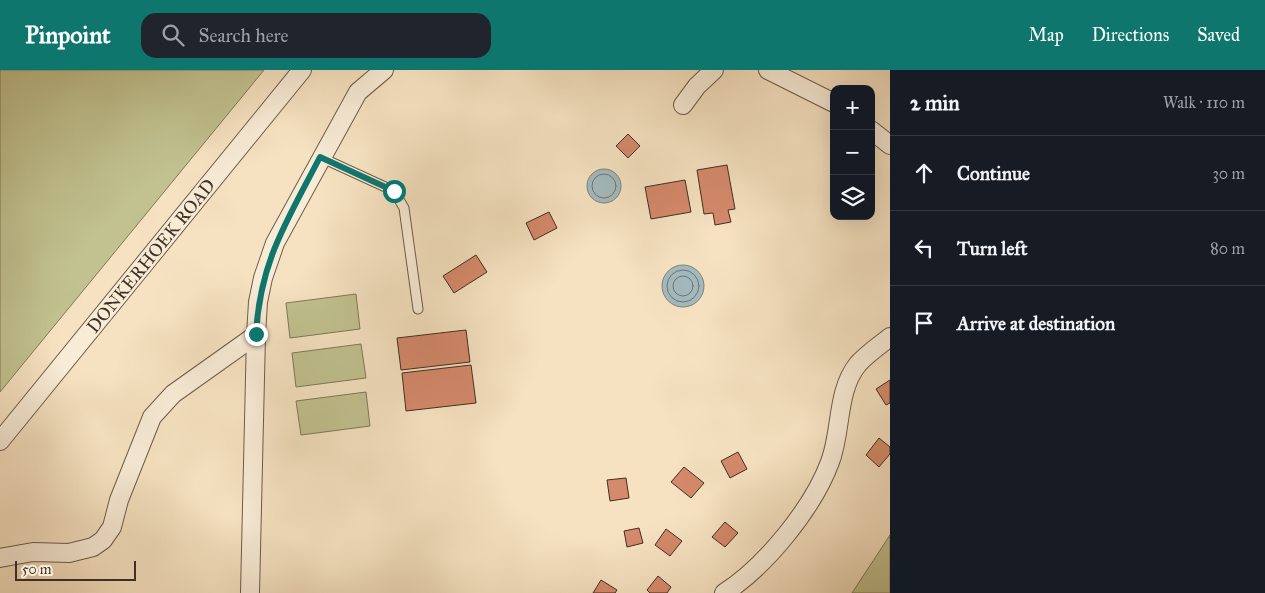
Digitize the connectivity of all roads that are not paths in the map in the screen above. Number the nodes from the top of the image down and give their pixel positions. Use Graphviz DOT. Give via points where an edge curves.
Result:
graph roads {
  1 [pos="302,70"];
  2 [pos="384,70"];
  3 [pos="714,70"];
  4 [pos="768,70"];
  5 [pos="830,101"];
  6 [pos="683,105"];
  7 [pos="875,133"];
  8 [pos="890,145"];
  9 [pos="320,157"];
  10 [pos="418,309"];
  11 [pos="256,334"];
  12 [pos="890,337"];
  13 [pos="0,441"];
  14 [pos="0,558"];
  15 [pos="250,593"];
  16 [pos="724,593"];
  1 -- 13 [label="street, DONKERHOEK ROAD"];
  2 -- 9 [label="street" via="358,92"];
  3 -- 6 [label="street"];
  4 -- 5 [label="street"];
  7 -- 8 [label="street"];
  9 -- 10 [label="lane" via="394,191 404,208"];
  9 -- 11 [label="street" via="275,244 263,278"];
  11 -- 14 [label="street" via="173,394 152,417 119,500 112,527 103,540 68,554 33,552"];
  11 -- 15 [label="street"];
  12 -- 16 [label="street" via="857,366 848,381 830,462 813,496 772,551 740,583"];
}
